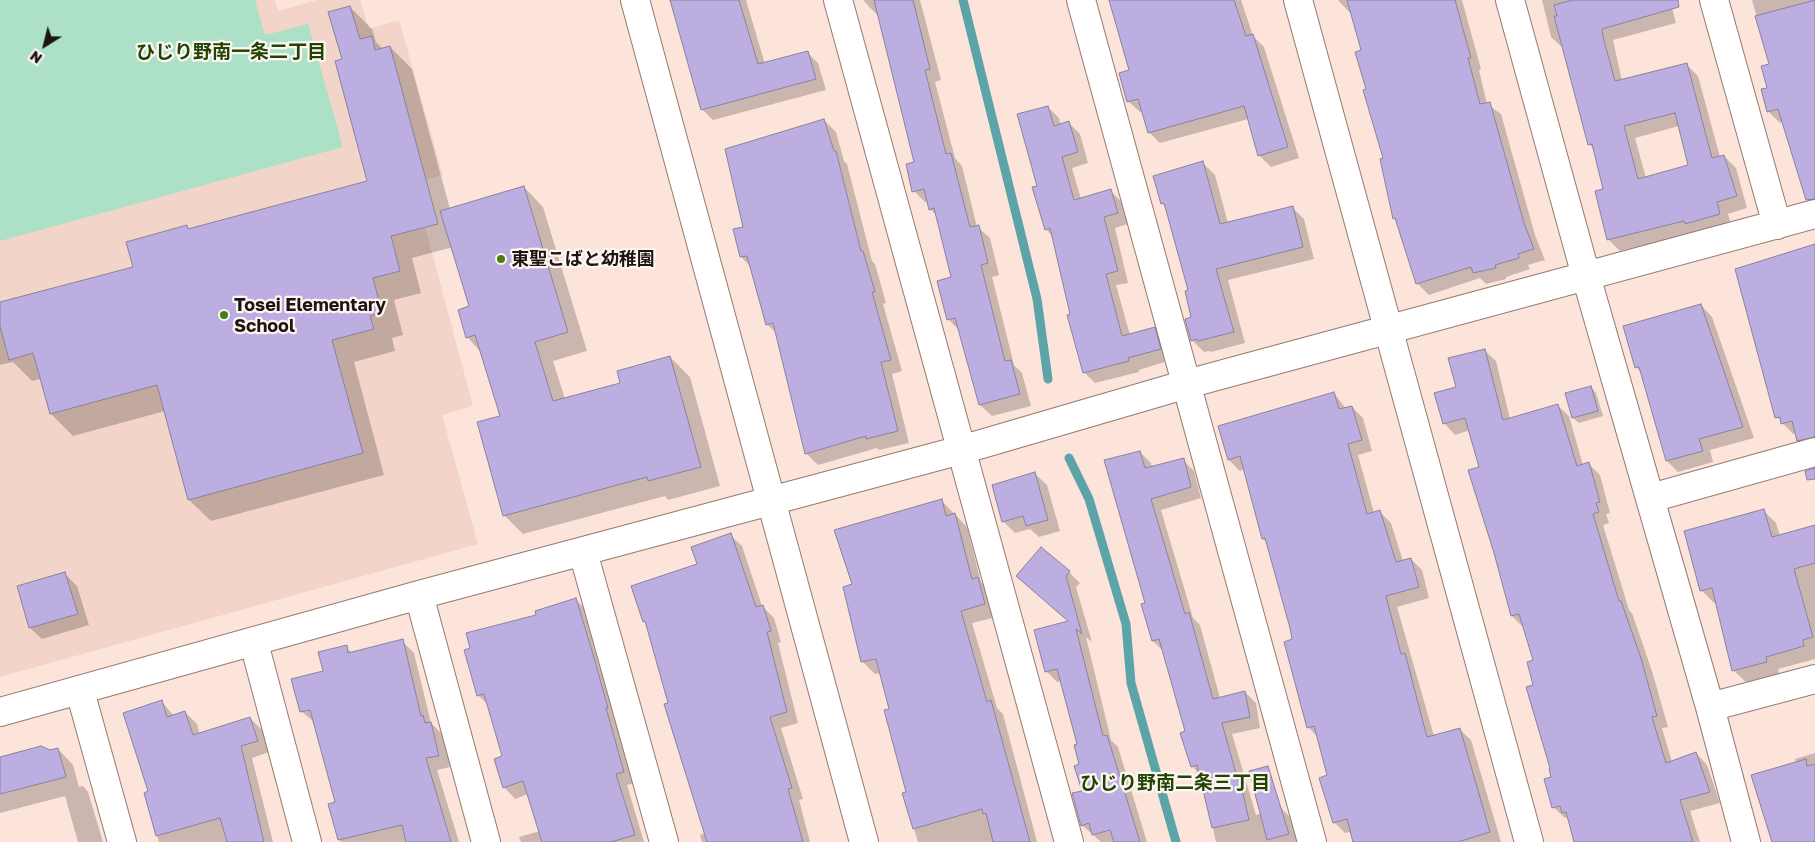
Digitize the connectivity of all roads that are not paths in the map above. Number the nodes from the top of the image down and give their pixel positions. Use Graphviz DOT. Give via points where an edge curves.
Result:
graph roads {
  1 [pos="635,0"];
  2 [pos="838,0"];
  3 [pos="1081,0"];
  4 [pos="1298,0"];
  5 [pos="1510,0"];
  6 [pos="1714,0"];
  7 [pos="1815,214"];
  8 [pos="1777,225"];
  9 [pos="1586,276"];
  10 [pos="1388,331"];
  11 [pos="1187,384"];
  12 [pos="961,450"];
  13 [pos="1815,452"];
  14 [pos="1651,498"];
  15 [pos="771,501"];
  16 [pos="583,552"];
  17 [pos="419,595"];
  18 [pos="254,642"];
  19 [pos="1815,679"];
  20 [pos="80,690"];
  21 [pos="1710,707"];
  22 [pos="0,712"];
  23 [pos="122,842"];
  24 [pos="307,842"];
  25 [pos="486,842"];
  26 [pos="664,842"];
  27 [pos="864,842"];
  28 [pos="1069,842"];
  29 [pos="1312,842"];
  30 [pos="1529,842"];
  31 [pos="1746,842"];
  1 -- 15 [label="street"];
  2 -- 12 [label="street"];
  3 -- 11 [label="street"];
  4 -- 10 [label="street"];
  5 -- 9 [label="street"];
  6 -- 8 [label="street"];
  7 -- 8 [label="street"];
  8 -- 9 [label="street"];
  9 -- 10 [label="street"];
  9 -- 14 [label="street"];
  10 -- 11 [label="street"];
  10 -- 30 [label="street"];
  11 -- 12 [label="street"];
  11 -- 29 [label="street"];
  12 -- 15 [label="street"];
  12 -- 28 [label="street"];
  13 -- 14 [label="street"];
  14 -- 21 [label="street"];
  15 -- 16 [label="street"];
  15 -- 27 [label="street"];
  16 -- 17 [label="street"];
  16 -- 26 [label="street"];
  17 -- 18 [label="street"];
  17 -- 25 [label="street"];
  18 -- 20 [label="street"];
  18 -- 24 [label="street"];
  19 -- 21 [label="street"];
  20 -- 22 [label="street"];
  20 -- 23 [label="street"];
  21 -- 31 [label="street"];
}
